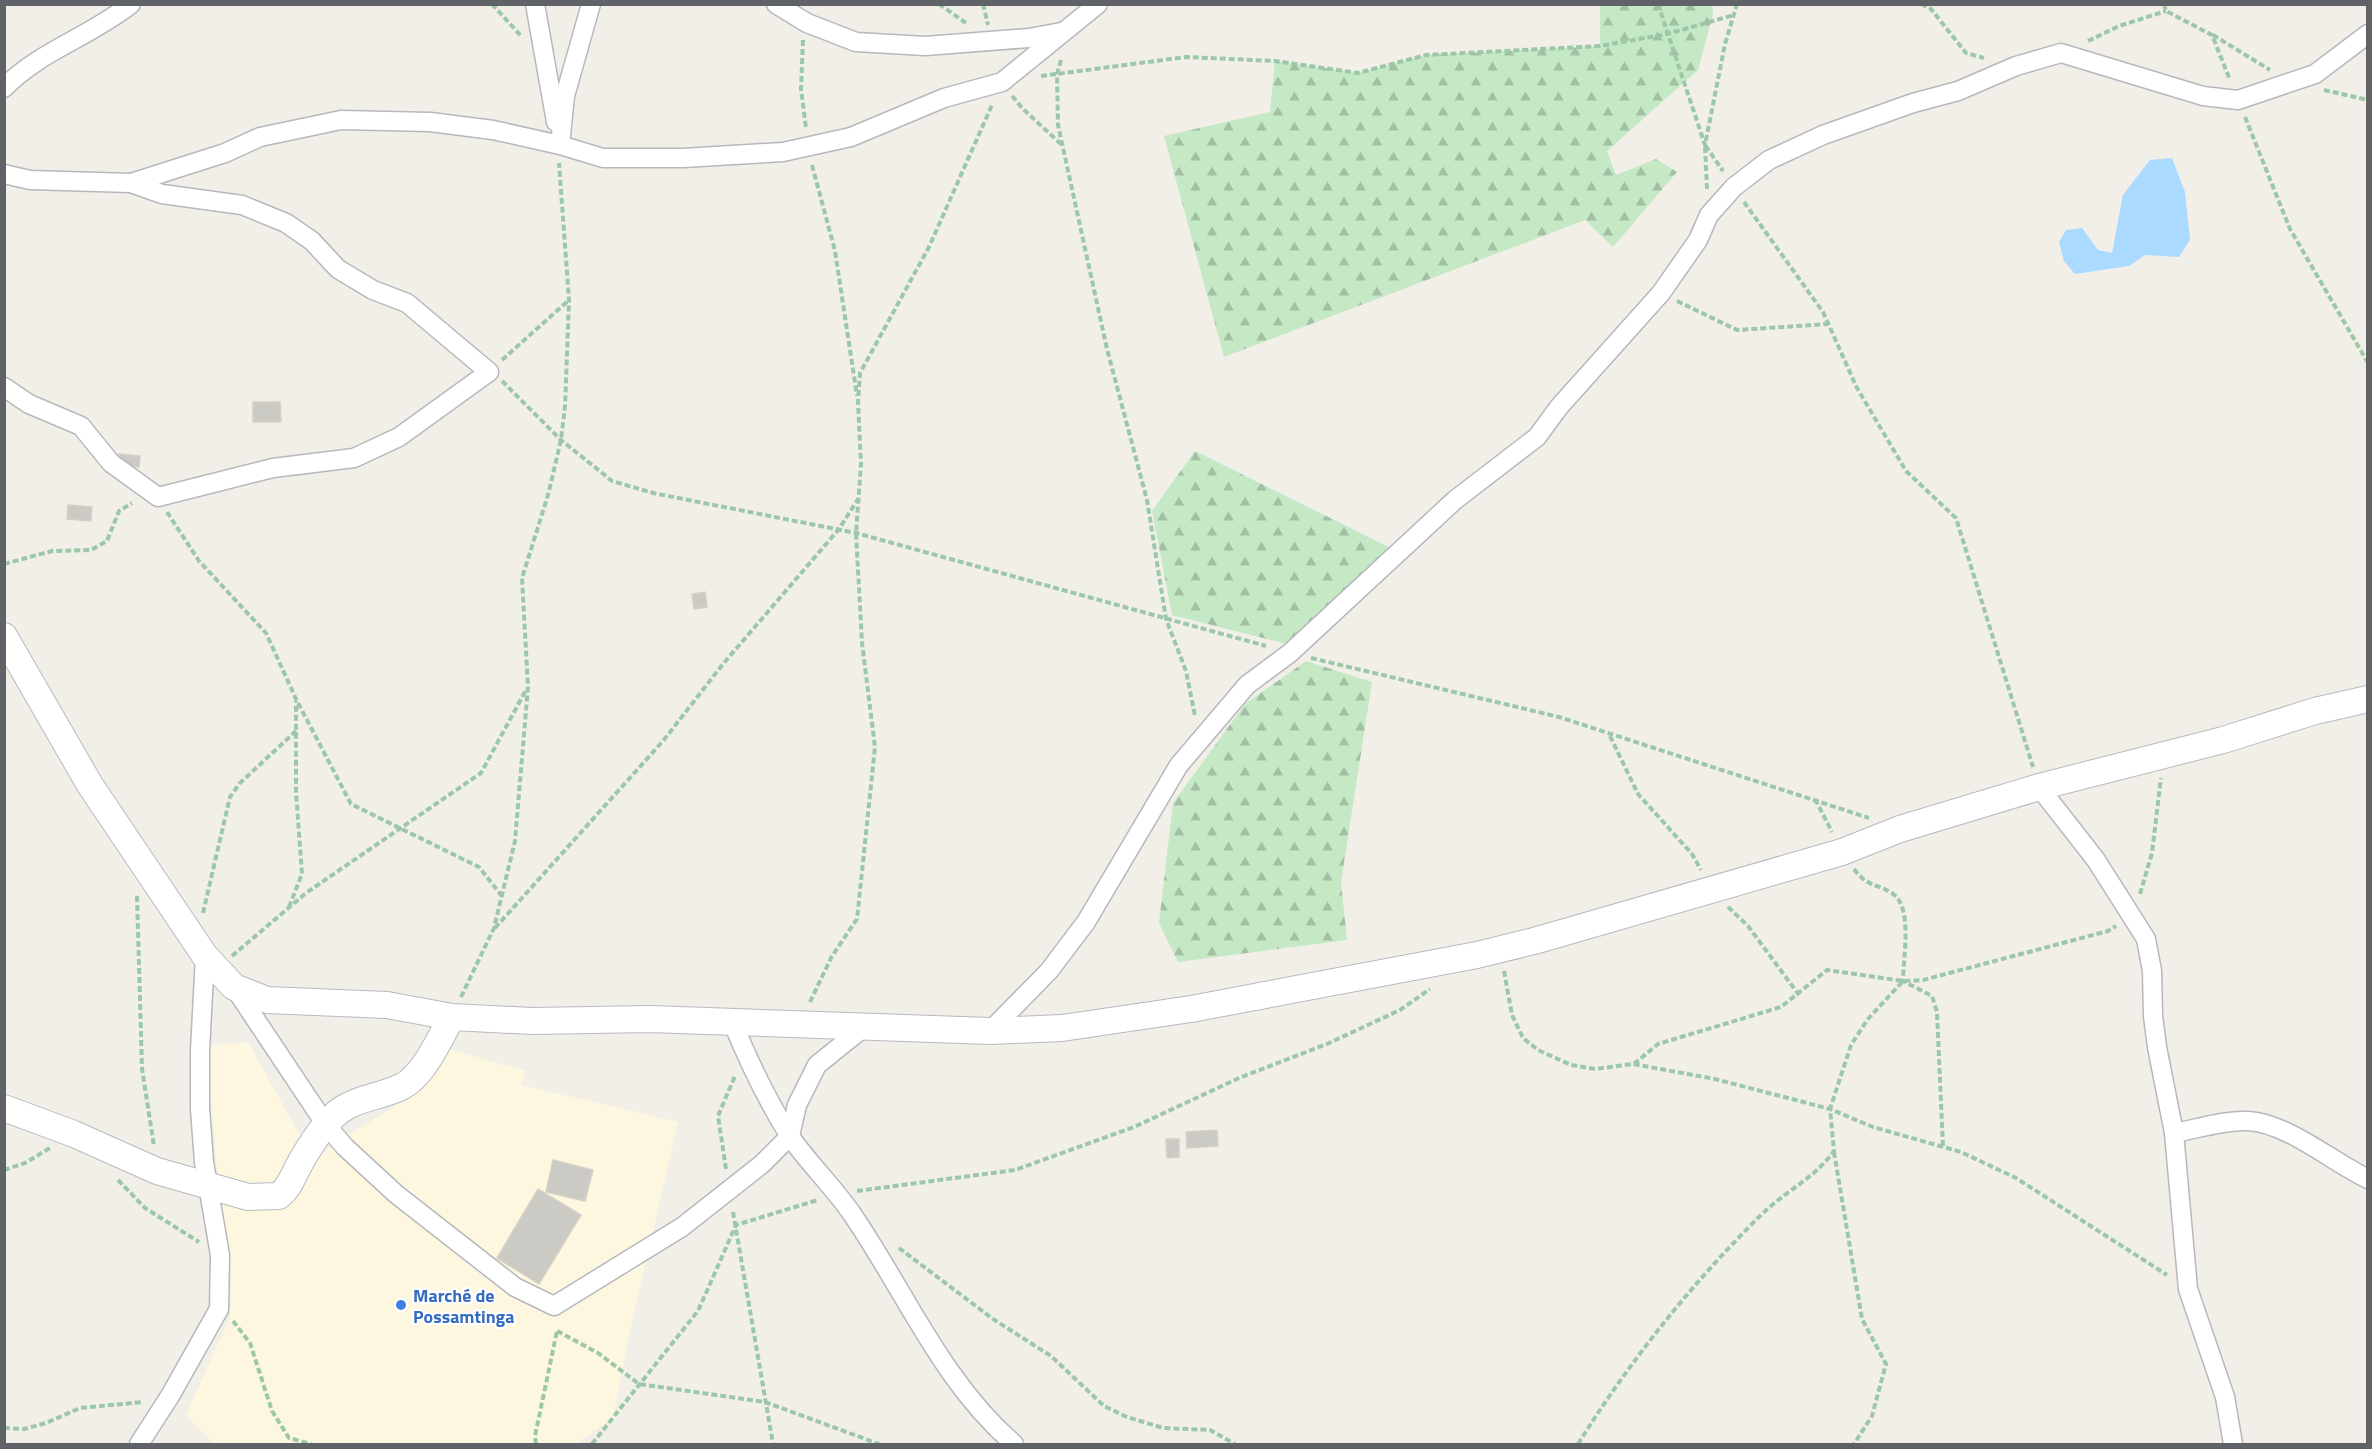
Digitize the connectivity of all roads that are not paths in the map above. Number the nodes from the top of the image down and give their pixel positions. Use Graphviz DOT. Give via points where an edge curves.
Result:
graph roads {
  1 [pos="130,4"];
  2 [pos="535,4"];
  3 [pos="591,4"];
  4 [pos="776,4"];
  5 [pos="1098,4"];
  6 [pos="1069,30"];
  7 [pos="2367,34"];
  8 [pos="4,88"];
  9 [pos="560,145"];
  10 [pos="4,174"];
  11 [pos="131,183"];
  12 [pos="4,387"];
  13 [pos="4,636"];
  14 [pos="2367,699"];
  15 [pos="2039,788"];
  16 [pos="205,955"];
  17 [pos="234,987"];
  18 [pos="452,1017"];
  19 [pos="732,1021"];
  20 [pos="863,1028"];
  21 [pos="990,1031"];
  22 [pos="4,1108"];
  23 [pos="326,1125"];
  24 [pos="2174,1133"];
  25 [pos="790,1136"];
  26 [pos="2367,1179"];
  27 [pos="209,1187"];
  28 [pos="139,1444"];
  29 [pos="1014,1444"];
  30 [pos="2233,1444"];
  1 -- 8 [label="street" via="80,39 32,64"];
  2 -- 9 [label="street"];
  3 -- 9 [label="street" via="565,96"];
  4 -- 6 [label="street" via="807,23 856,42 925,46 1029,38"];
  5 -- 6 [label="street"];
  6 -- 9 [label="street" via="1002,82 944,98 851,137 783,152 684,158 603,158"];
  7 -- 21 [label="street" via="2315,74 2238,100 2203,96 2061,53 1823,135 1769,160 1734,187 1709,215 1698,240 1661,293 1537,437 1455,500 1290,653 1246,685 1179,765 1086,922 1049,971"];
  9 -- 11 [label="street" via="493,130 430,122 341,120 260,137 225,153"];
  10 -- 11 [label="street" via="30,180"];
  11 -- 12 [label="street" via="162,194 243,205 286,223 312,241 338,270 407,303 489,372 399,437 354,458 273,468 158,497 111,463 81,426 29,404"];
  13 -- 16 [label="street" via="90,785"];
  14 -- 15 [label="street"];
  15 -- 21 [label="street" via="1900,830 1842,852 1500,950 1191,1009 1062,1028"];
  15 -- 24 [label="street" via="2134,916 2151,957 2155,1026"];
  16 -- 17 [label="street"];
  16 -- 27 [label="street" via="200,1109"];
  17 -- 18 [label="street" via="267,1000 387,1005"];
  17 -- 23 [label="street"];
  18 -- 19 [label="street"];
  18 -- 23 [label="street" via="416,1075 403,1086 356,1102 338,1112"];
  19 -- 20 [label="street"];
  19 -- 25 [label="street"];
  20 -- 21 [label="street"];
  20 -- 25 [label="street" via="818,1065 797,1105"];
  22 -- 27 [label="street" via="157,1171"];
  23 -- 25 [label="street" via="396,1194 515,1287 554,1306 682,1227 730,1192"];
  23 -- 27 [label="street" via="279,1196 248,1197"];
  24 -- 26 [label="street" via="2240,1121 2264,1123 2285,1130"];
  24 -- 30 [label="street" via="2188,1289 2225,1397"];
  25 -- 29 [label="street" via="837,1194 960,1387 988,1422"];
  27 -- 28 [label="street" via="220,1255 219,1309"];
}
